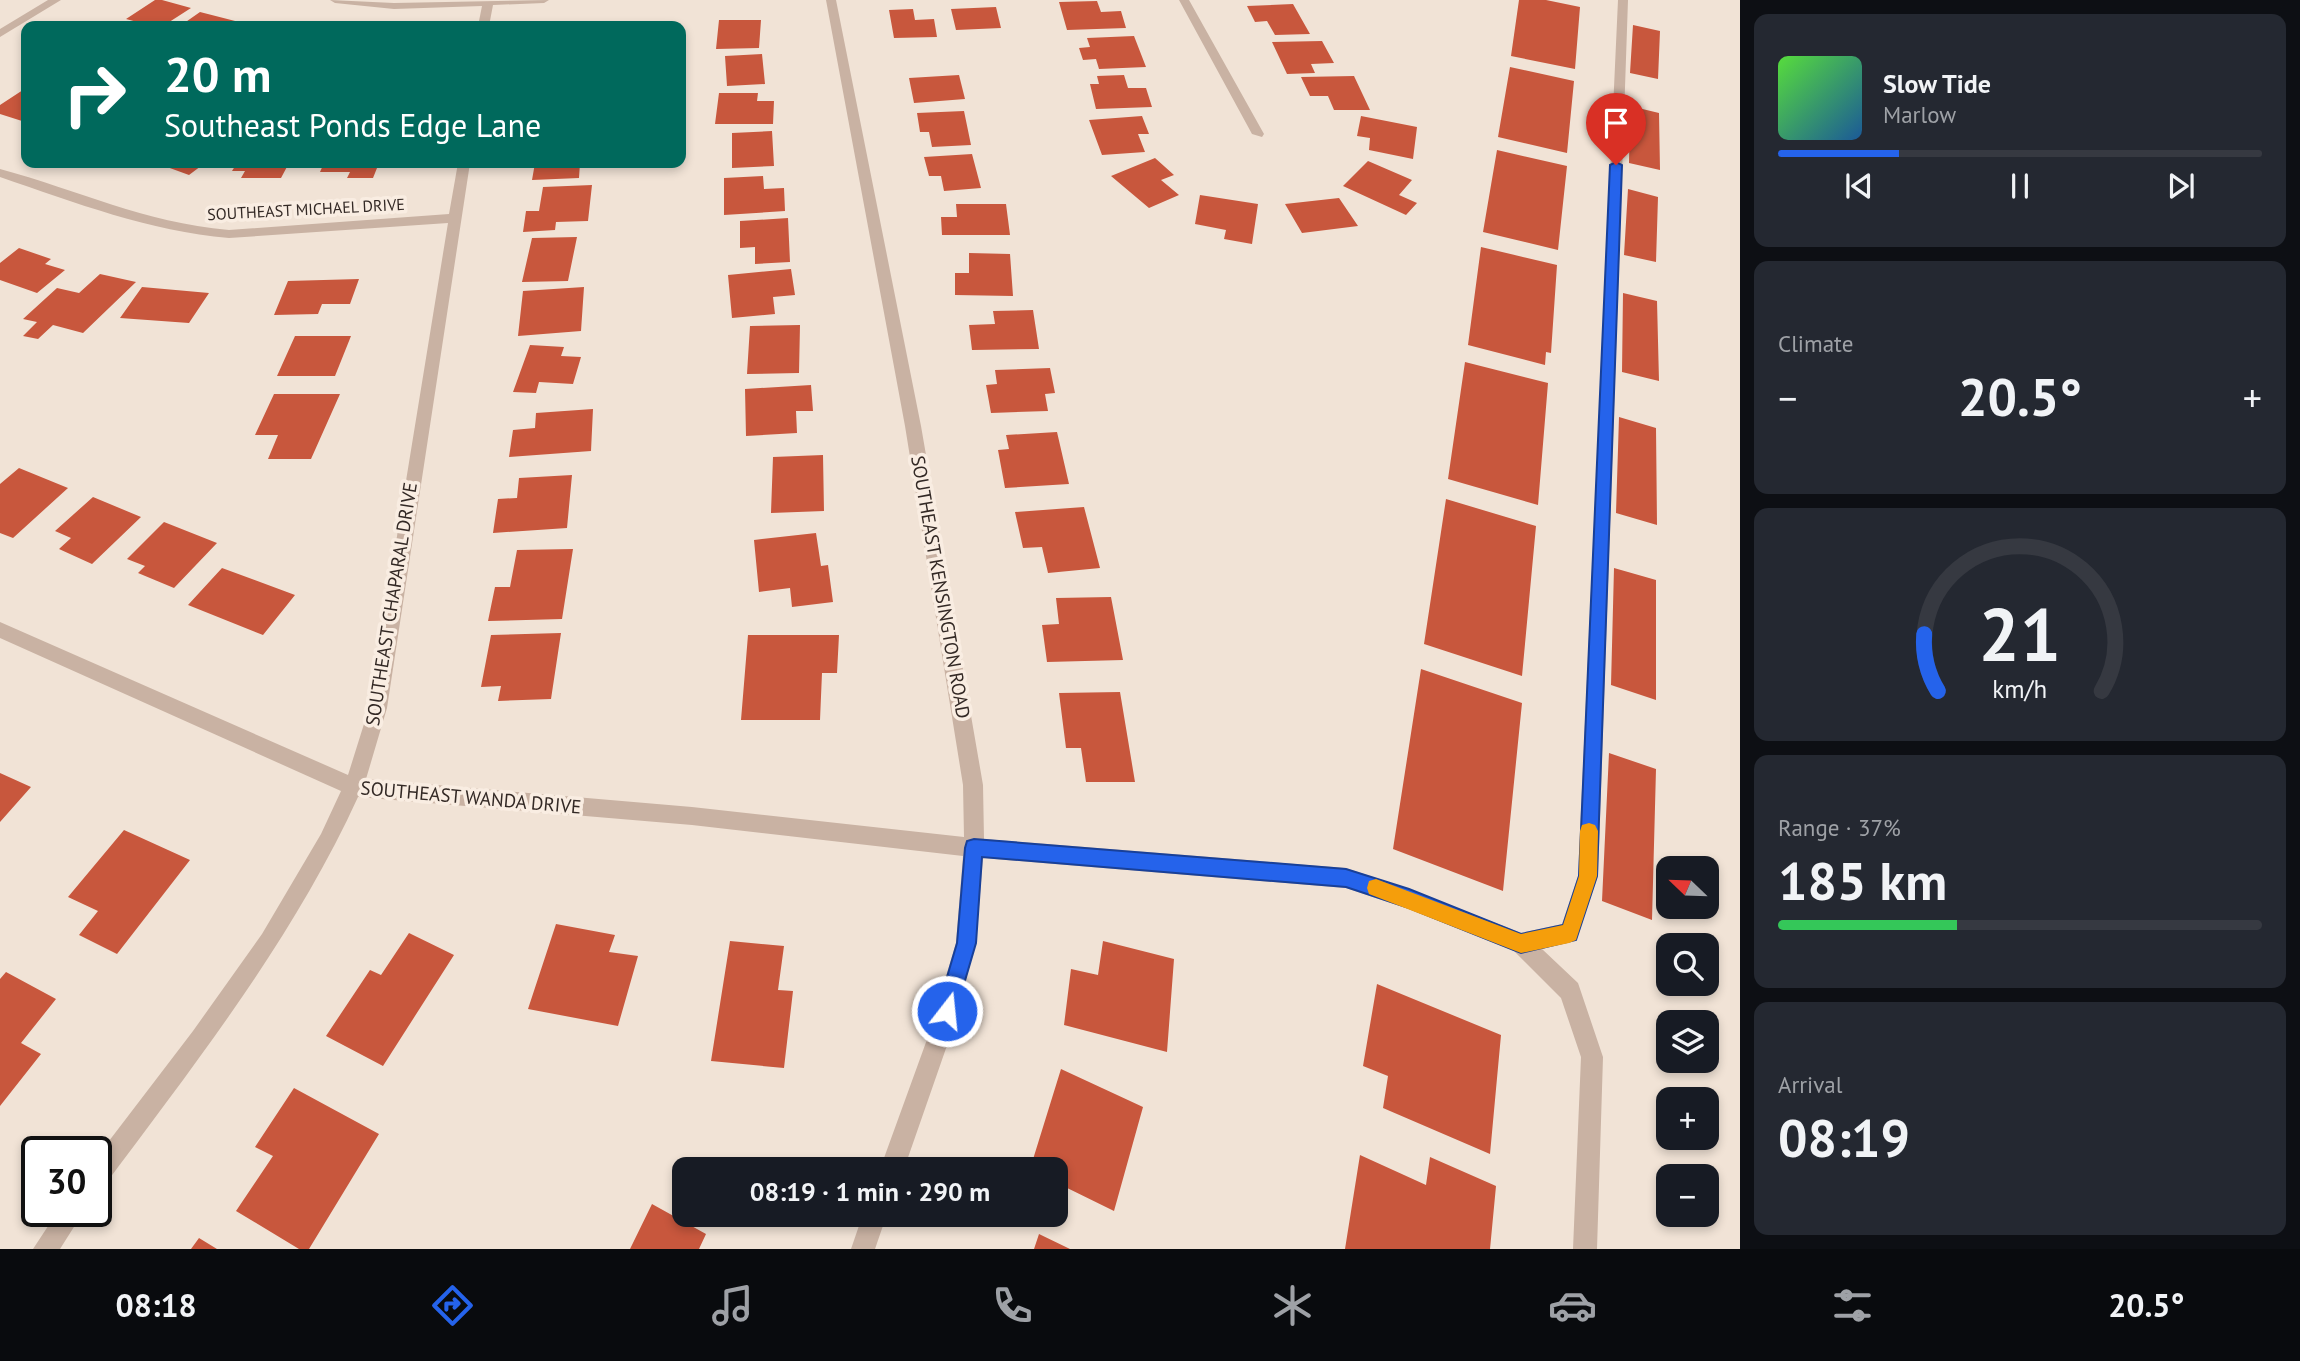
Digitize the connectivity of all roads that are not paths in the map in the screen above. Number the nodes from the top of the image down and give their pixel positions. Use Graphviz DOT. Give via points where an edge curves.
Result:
graph roads {
  1 [pos="55,0"];
  2 [pos="335,0"];
  3 [pos="544,0"];
  4 [pos="831,0"];
  5 [pos="1184,0"];
  6 [pos="1623,0"];
  7 [pos="488,2"];
  8 [pos="21,21"];
  9 [pos="21,21"];
  10 [pos="485,21"];
  11 [pos="0,34"];
  12 [pos="1258,134"];
  13 [pos="463,168"];
  14 [pos="0,173"];
  15 [pos="456,218"];
  16 [pos="0,630"];
  17 [pos="353,787"];
  18 [pos="974,848"];
  19 [pos="1521,943"];
  20 [pos="112,1156"];
  21 [pos="896,1157"];
  22 [pos="61,1227"];
  23 [pos="871,1227"];
  24 [pos="45,1249"];
  25 [pos="863,1249"];
  26 [pos="1585,1249"];
  1 -- 9 [label="street"];
  2 -- 7 [label="street" via="394,6"];
  3 -- 7 [label="street"];
  4 -- 18 [label="street, SOUTHEAST KENSINGTON ROAD" via="913,426 963,718 973,785"];
  5 -- 12 [label="street"];
  6 -- 19 [label="street" via="1588,876 1569,933"];
  7 -- 10 [label="street"];
  8 -- 11 [label="street"];
  13 -- 15 [label="street, SOUTHEAST CHAPARAL DRIVE"];
  14 -- 15 [label="street, SOUTHEAST MICHAEL DRIVE" via="139,218 204,233"];
  15 -- 17 [label="street, SOUTHEAST CHAPARAL DRIVE" via="378,708"];
  16 -- 17 [label="street, SOUTHEAST WANDA DRIVE"];
  17 -- 18 [label="street, SOUTHEAST WANDA DRIVE" via="692,816"];
  17 -- 20 [label="street, SOUTHEAST CHAPARAL DRIVE" via="300,892"];
  18 -- 19 [label="street, SOUTHEAST WANDA DRIVE" via="1346,878"];
  18 -- 21 [label="street, SOUTHEAST KENSINGTON ROAD" via="966,943"];
  19 -- 26 [label="street" via="1570,991 1592,1057"];
  22 -- 24 [label="street"];
  23 -- 25 [label="street"];
}
